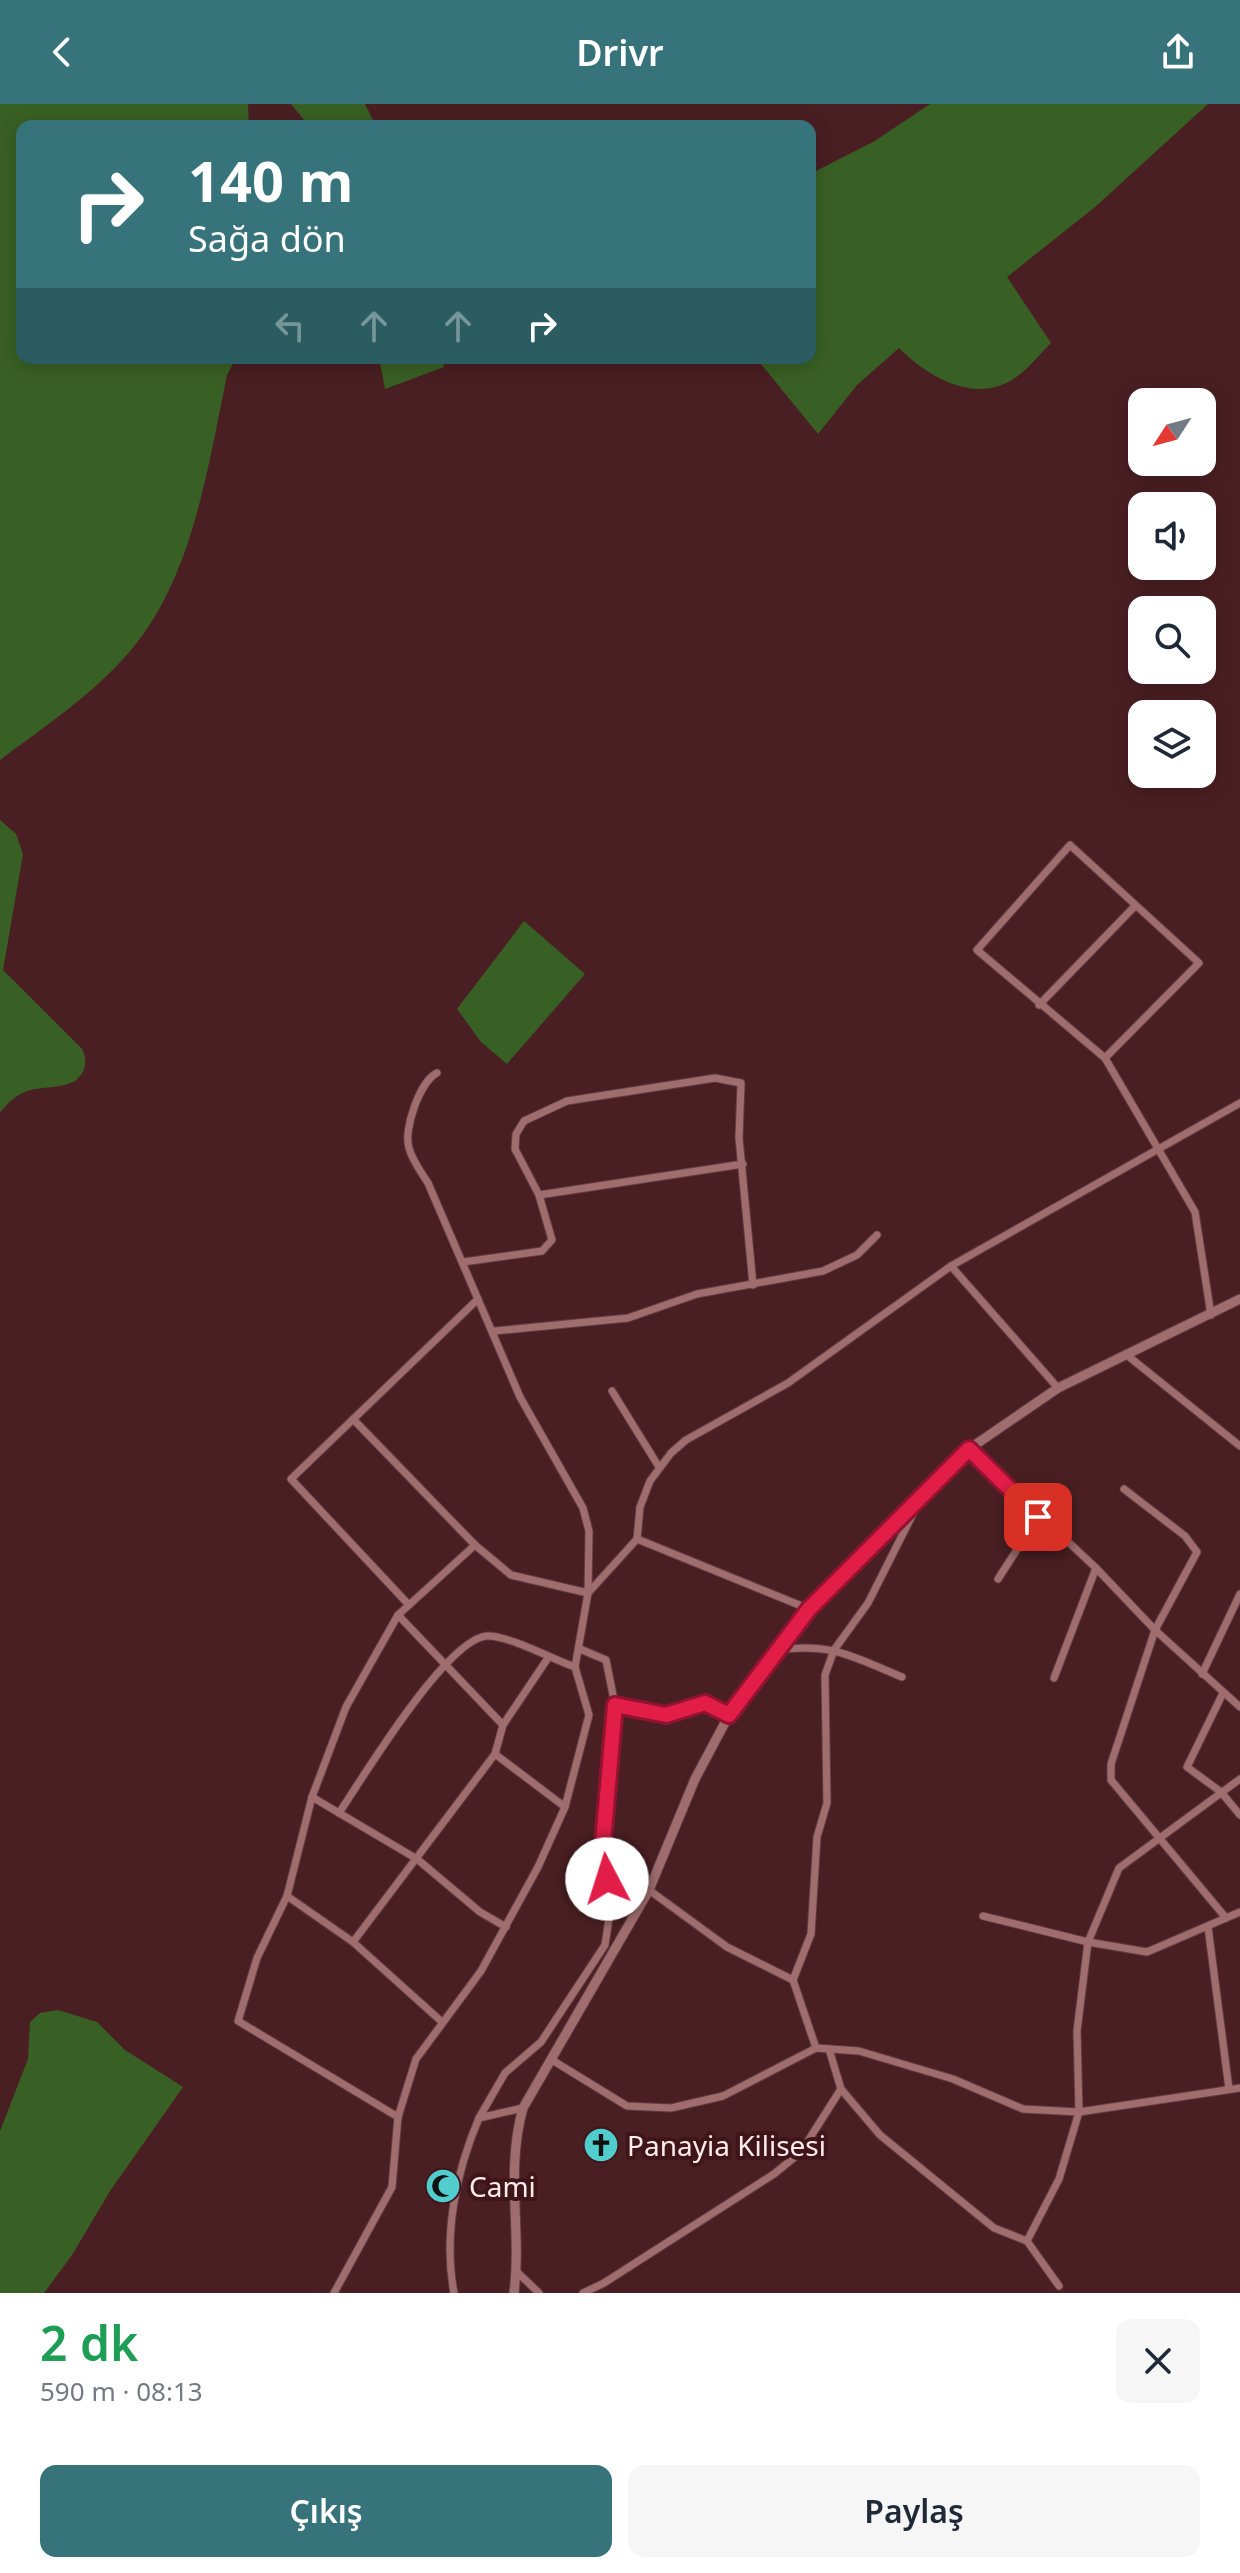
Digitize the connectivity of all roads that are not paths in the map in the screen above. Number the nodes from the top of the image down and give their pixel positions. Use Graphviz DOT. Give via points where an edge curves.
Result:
graph roads {
  1 [pos="1135,906"];
  2 [pos="1039,1005"];
  3 [pos="1105,1058"];
  4 [pos="437,1073"];
  5 [pos="1240,1103"];
  6 [pos="1160,1148"];
  7 [pos="743,1164"];
  8 [pos="539,1195"];
  9 [pos="877,1235"];
  10 [pos="463,1262"];
  11 [pos="951,1266"];
  12 [pos="753,1285"];
  13 [pos="478,1299"];
  14 [pos="1240,1299"];
  15 [pos="1211,1315"];
  16 [pos="494,1331"];
  17 [pos="1128,1356"];
  18 [pos="1058,1388"];
  19 [pos="612,1391"];
  20 [pos="353,1419"];
  21 [pos="1240,1446"];
  22 [pos="969,1449"];
  23 [pos="659,1467"];
  24 [pos="1124,1489"];
  25 [pos="923,1494"];
  26 [pos="1038,1517"];
  27 [pos="637,1539"];
  28 [pos="475,1545"];
  29 [pos="1096,1568"];
  30 [pos="998,1579"];
  31 [pos="588,1593"];
  32 [pos="1240,1594"];
  33 [pos="409,1605"];
  34 [pos="809,1609"];
  35 [pos="398,1615"];
  36 [pos="1155,1630"];
  37 [pos="580,1649"];
  38 [pos="775,1650"];
  39 [pos="834,1650"];
  40 [pos="548,1658"];
  41 [pos="445,1665"];
  42 [pos="575,1667"];
  43 [pos="1202,1674"];
  44 [pos="902,1677"];
  45 [pos="1054,1678"];
  46 [pos="1223,1693"];
  47 [pos="615,1705"];
  48 [pos="1240,1707"];
  49 [pos="729,1715"];
  50 [pos="503,1725"];
  51 [pos="495,1754"];
  52 [pos="1240,1779"];
  53 [pos="1221,1792"];
  54 [pos="312,1797"];
  55 [pos="565,1807"];
  56 [pos="339,1813"];
  57 [pos="1240,1815"];
  58 [pos="1160,1837"];
  59 [pos="417,1859"];
  60 [pos="649,1890"];
  61 [pos="287,1896"];
  62 [pos="1240,1912"];
  63 [pos="983,1916"];
  64 [pos="1226,1918"];
  65 [pos="506,1927"];
  66 [pos="1208,1927"];
  67 [pos="353,1942"];
  68 [pos="1088,1942"];
  69 [pos="605,1945"];
  70 [pos="613,1954"];
  71 [pos="793,1980"];
  72 [pos="442,2022"];
  73 [pos="816,2048"];
  74 [pos="829,2049"];
  75 [pos="552,2060"];
  76 [pos="1240,2088"];
  77 [pos="841,2089"];
  78 [pos="1229,2089"];
  79 [pos="523,2108"];
  80 [pos="1079,2112"];
  81 [pos="398,2117"];
  82 [pos="479,2118"];
  83 [pos="1027,2241"];
  84 [pos="517,2272"];
  85 [pos="1059,2286"];
  86 [pos="334,2293"];
  87 [pos="454,2293"];
  88 [pos="514,2293"];
  89 [pos="539,2293"];
  90 [pos="583,2293"];
  1 -- 2 [label="street"];
  1 -- 2 [label="street" via="1070,845 977,950"];
  1 -- 3 [label="street" via="1199,963"];
  2 -- 3 [label="street"];
  3 -- 6 [label="street"];
  4 -- 10 [label="street" via="423,1084 408,1144"];
  5 -- 6 [label="street"];
  6 -- 11 [label="street"];
  6 -- 15 [label="street" via="1195,1212"];
  7 -- 8 [label="street"];
  7 -- 8 [label="street" via="741,1083 715,1078 567,1101 531,1116 518,1129 515,1144"];
  7 -- 12 [label="street"];
  8 -- 10 [label="street" via="553,1234 548,1247"];
  9 -- 12 [label="street" via="857,1255 823,1271"];
  10 -- 13 [label="street"];
  11 -- 18 [label="street"];
  11 -- 23 [label="street" via="788,1383 686,1440"];
  12 -- 16 [label="street" via="697,1294 628,1318"];
  13 -- 16 [label="street"];
  13 -- 20 [label="street"];
  14 -- 15 [label="street"];
  15 -- 17 [label="street"];
  16 -- 31 [label="street" via="520,1397 588,1521"];
  17 -- 18 [label="street"];
  17 -- 21 [label="street"];
  18 -- 22 [label="street"];
  19 -- 23 [label="street"];
  20 -- 28 [label="street"];
  20 -- 33 [label="street" via="291,1479"];
  22 -- 25 [label="street"];
  22 -- 26 [label="street"];
  23 -- 27 [label="street" via="640,1507"];
  24 -- 36 [label="street" via="1185,1536 1197,1552"];
  25 -- 34 [label="street"];
  25 -- 39 [label="street" via="868,1603"];
  26 -- 29 [label="street"];
  26 -- 30 [label="street"];
  27 -- 31 [label="street"];
  27 -- 34 [label="street"];
  28 -- 31 [label="street" via="511,1575"];
  28 -- 33 [label="street"];
  29 -- 36 [label="street"];
  29 -- 45 [label="street"];
  31 -- 37 [label="street"];
  32 -- 43 [label="street"];
  33 -- 35 [label="street"];
  34 -- 38 [label="street"];
  35 -- 41 [label="street"];
  35 -- 54 [label="street" via="346,1707"];
  36 -- 43 [label="street"];
  36 -- 58 [label="street" via="1110,1772 1115,1787"];
  37 -- 42 [label="street"];
  37 -- 47 [label="street" via="606,1660"];
  38 -- 39 [label="street" via="811,1645"];
  38 -- 49 [label="street"];
  39 -- 44 [label="street"];
  39 -- 71 [label="street" via="825,1675 827,1803 817,1837 811,1934"];
  40 -- 41 [label="street" via="482,1636"];
  40 -- 42 [label="street"];
  40 -- 50 [label="street"];
  41 -- 50 [label="street"];
  41 -- 56 [label="street" via="393,1730"];
  42 -- 55 [label="street" via="589,1715"];
  43 -- 46 [label="street"];
  46 -- 48 [label="street"];
  46 -- 53 [label="street" via="1187,1767"];
  47 -- 49 [label="street" via="666,1715 705,1703"];
  47 -- 69 [label="street" via="602,1854 611,1905"];
  49 -- 60 [label="street" via="695,1779"];
  50 -- 51 [label="street"];
  51 -- 55 [label="street"];
  51 -- 59 [label="street"];
  52 -- 53 [label="street"];
  53 -- 57 [label="street"];
  53 -- 58 [label="street"];
  54 -- 56 [label="street"];
  54 -- 61 [label="street"];
  55 -- 65 [label="street"];
  56 -- 59 [label="street"];
  58 -- 64 [label="street"];
  58 -- 68 [label="street" via="1119,1868"];
  59 -- 65 [label="street"];
  59 -- 67 [label="street"];
  60 -- 70 [label="street"];
  60 -- 71 [label="street" via="727,1947"];
  61 -- 67 [label="street"];
  61 -- 81 [label="street" via="257,1958 238,2021"];
  62 -- 64 [label="street"];
  63 -- 68 [label="street"];
  64 -- 66 [label="street"];
  65 -- 72 [label="street"];
  66 -- 68 [label="street" via="1147,1952"];
  66 -- 78 [label="street"];
  67 -- 72 [label="street"];
  68 -- 80 [label="street" via="1077,2031"];
  69 -- 70 [label="street"];
  69 -- 82 [label="street" via="541,2042 505,2073"];
  70 -- 75 [label="street"];
  71 -- 73 [label="street"];
  72 -- 81 [label="street" via="416,2059"];
  73 -- 74 [label="street"];
  73 -- 75 [label="street" via="723,2096 671,2108 627,2106"];
  74 -- 77 [label="street"];
  74 -- 80 [label="street" via="859,2051 953,2079 1023,2109"];
  75 -- 79 [label="street"];
  76 -- 78 [label="street"];
  77 -- 83 [label="street" via="880,2135 994,2228"];
  77 -- 90 [label="street" via="801,2152 774,2174"];
  78 -- 80 [label="street"];
  79 -- 82 [label="street"];
  79 -- 84 [label="street" via="515,2136 512,2193"];
  80 -- 83 [label="street" via="1059,2179"];
  81 -- 86 [label="street" via="392,2187"];
  82 -- 87 [label="street" via="462,2158 457,2188 448,2262"];
  83 -- 85 [label="street"];
  84 -- 88 [label="street"];
  84 -- 89 [label="street"];
}
